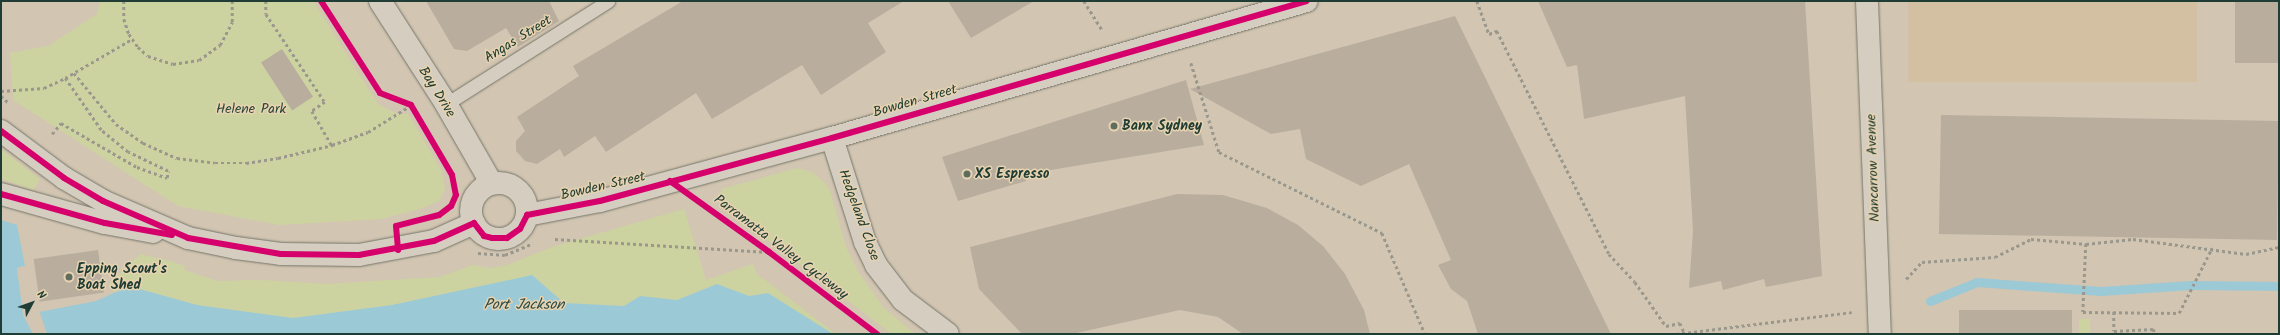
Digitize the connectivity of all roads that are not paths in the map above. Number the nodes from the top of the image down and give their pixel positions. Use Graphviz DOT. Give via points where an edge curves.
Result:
graph roads {
  1 [pos="380,1"];
  2 [pos="608,1"];
  3 [pos="1307,1"];
  4 [pos="1867,1"];
  5 [pos="446,104"];
  6 [pos="1,131"];
  7 [pos="832,138"];
  8 [pos="492,184"];
  9 [pos="1,194"];
  10 [pos="527,215"];
  11 [pos="474,223"];
  12 [pos="188,238"];
  13 [pos="948,334"];
  14 [pos="1880,334"];
  1 -- 5 [label="street, Bay Drive"];
  2 -- 5 [label="lane, Angas Street"];
  3 -- 7 [label="street, Bowden Street"];
  4 -- 14 [label="street, Nancarrow Avenue"];
  5 -- 8 [label="street, Bay Drive"];
  6 -- 12 [label="street" via="29,154 90,194"];
  7 -- 10 [label="street, Bowden Street" via="600,201"];
  7 -- 13 [label="street, Hedgeland Close" via="865,242 876,265 903,300"];
  8 -- 10 [label="street" via="508,184 520,193"];
  8 -- 11 [label="street" via="481,190 473,201 471,216"];
  9 -- 12 [label="street" via="105,224"];
  10 -- 11 [label="street" via="520,229 507,238 484,236"];
  11 -- 12 [label="street" via="434,241 359,256 281,254"];
}
